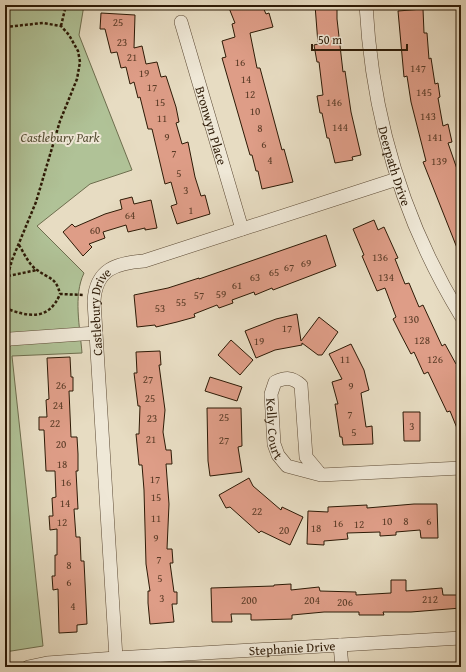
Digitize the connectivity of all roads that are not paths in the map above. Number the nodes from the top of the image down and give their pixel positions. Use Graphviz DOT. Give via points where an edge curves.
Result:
graph roads {
  1 [pos="366,5"];
  2 [pos="181,22"];
  3 [pos="397,180"];
  4 [pos="242,229"];
  5 [pos="461,316"];
  6 [pos="96,333"];
  7 [pos="5,341"];
  8 [pos="461,468"];
  9 [pos="321,475"];
  10 [pos="461,638"];
  11 [pos="340,645"];
  12 [pos="116,658"];
  13 [pos="28,667"];
  14 [pos="342,667"];
  1 -- 3 [label="street, Deerpath Drive" via="370,58 383,127"];
  2 -- 4 [label="street, Bronwyn Place"];
  3 -- 4 [label="street, Castlebury Drive"];
  3 -- 5 [label="street, Deerpath Drive" via="424,248"];
  4 -- 6 [label="street, Castlebury Drive" via="144,261 122,263 109,269 100,278 94,295"];
  6 -- 7 [label="street"];
  6 -- 12 [label="street, Castlebury Drive"];
  8 -- 9 [label="street, Kelly Court"];
  9 -- 9 [label="street, Kelly Court" via="306,457 301,385 294,379 285,377 275,382 271,394 274,444 278,455 287,466"];
  10 -- 11 [label="street, Stephanie Drive"];
  11 -- 12 [label="street, Stephanie Drive"];
  11 -- 14 [label="street"];
  12 -- 13 [label="street, Stephanie Drive"];
}
